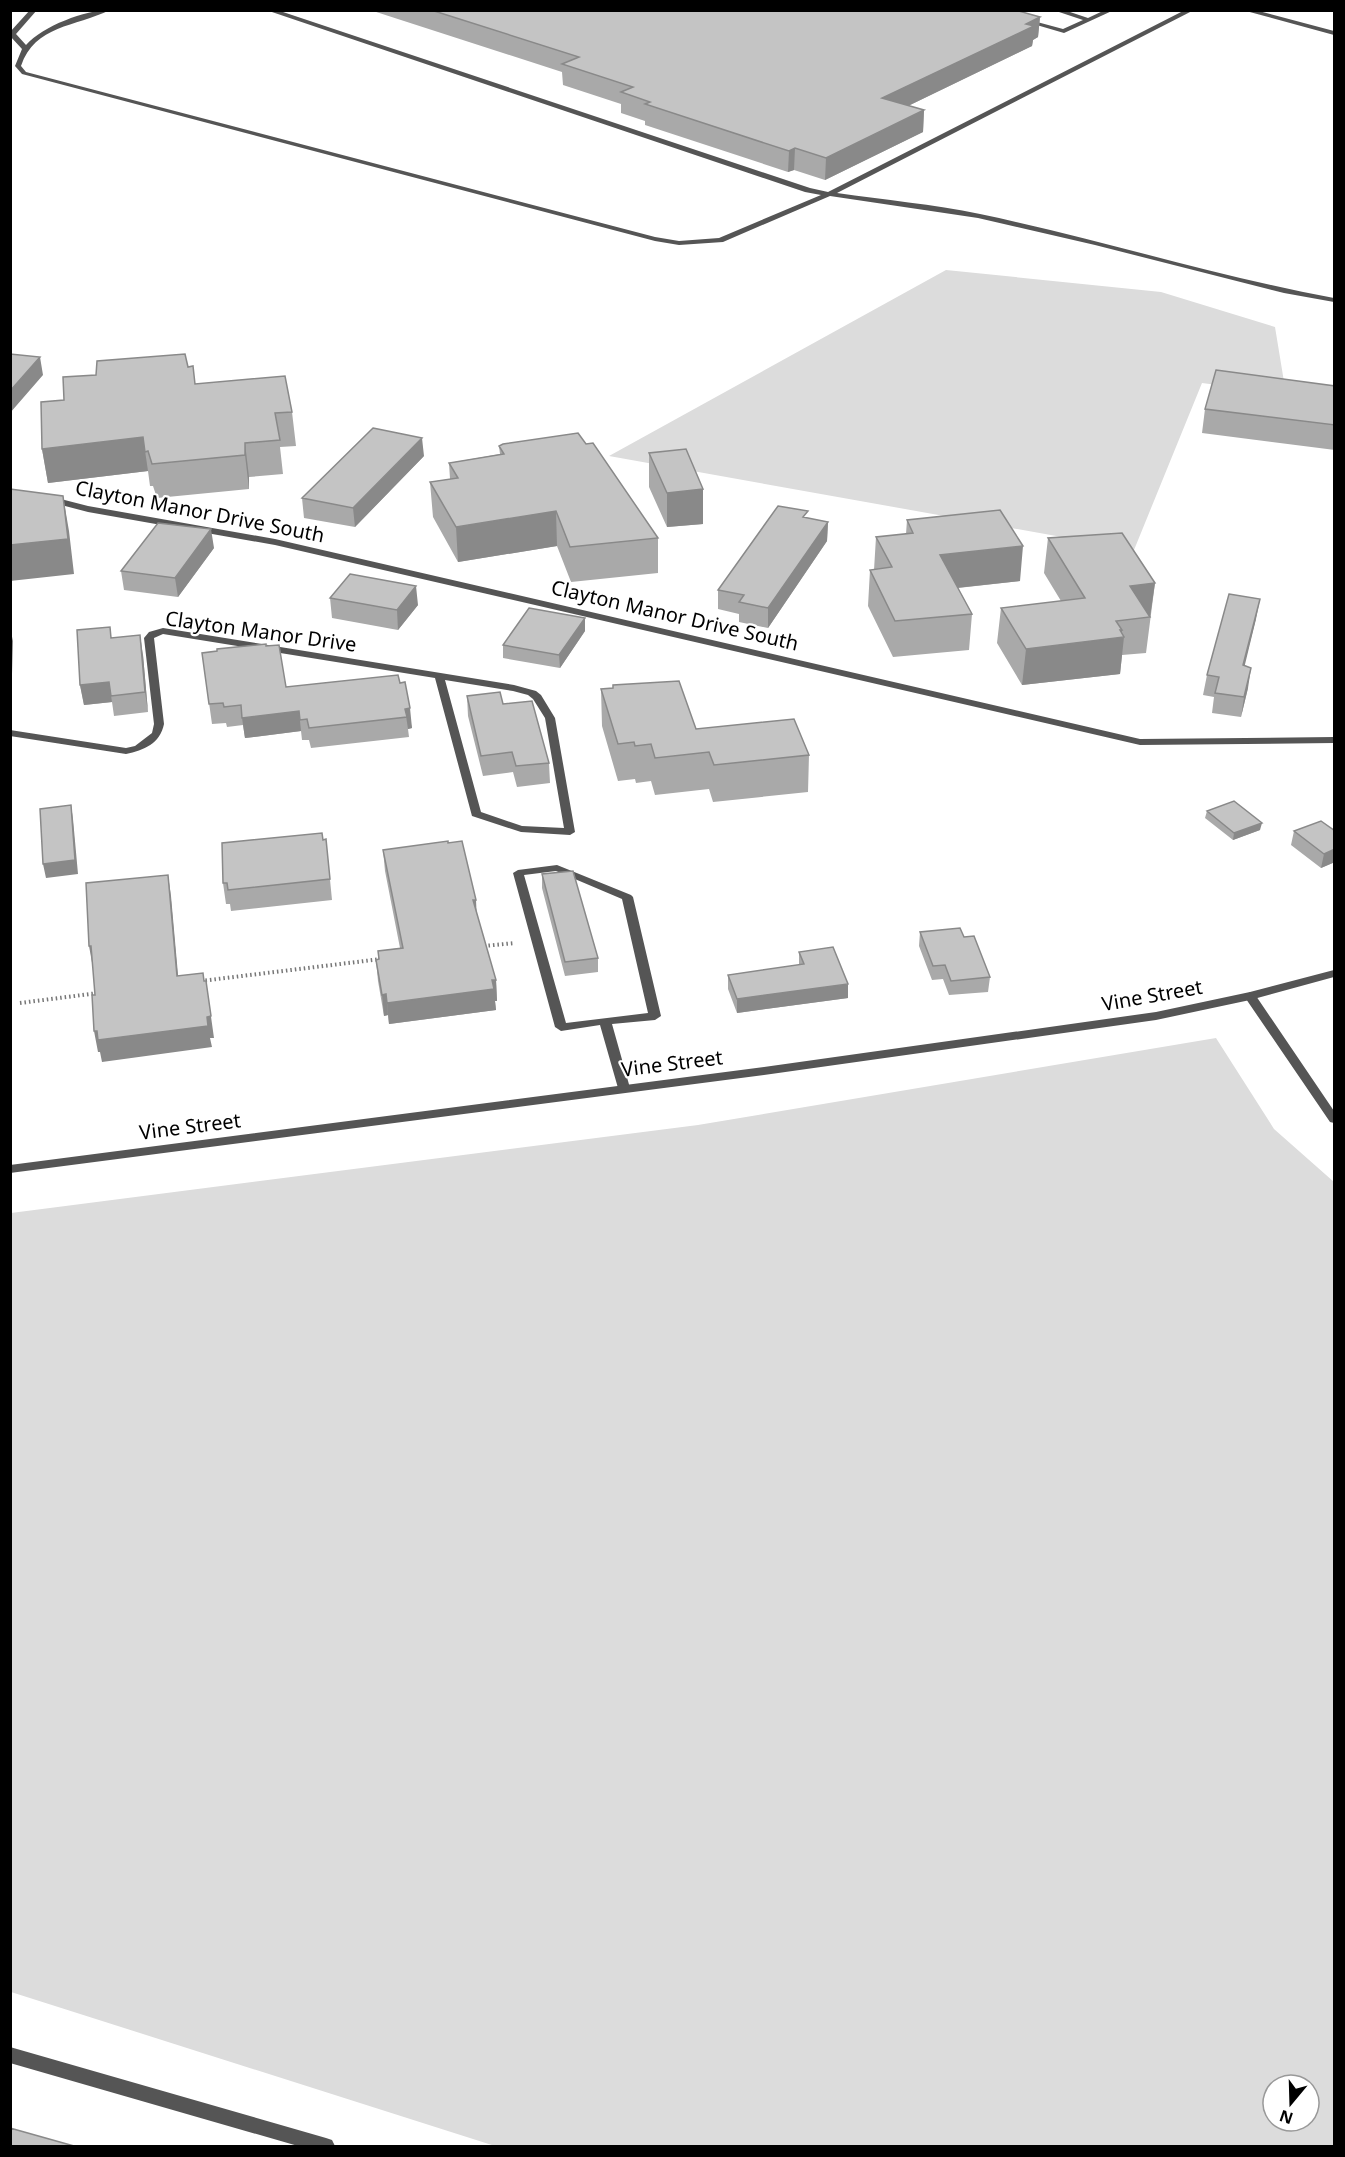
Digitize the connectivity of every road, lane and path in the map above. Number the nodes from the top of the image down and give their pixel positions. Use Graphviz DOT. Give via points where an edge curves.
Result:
graph roads {
  1 [pos="34,10"];
  2 [pos="106,10"];
  3 [pos="268,10"];
  4 [pos="1056,10"];
  5 [pos="1111,10"];
  6 [pos="1186,11"];
  7 [pos="1248,11"];
  8 [pos="1022,20"];
  9 [pos="1089,20"];
  10 [pos="1335,33"];
  11 [pos="27,50"];
  12 [pos="829,194"];
  13 [pos="1335,300"];
  14 [pos="33,495"];
  15 [pos="439,676"];
  16 [pos="10,732"];
  17 [pos="1335,740"];
  18 [pos="537,940"];
  19 [pos="478,947"];
  20 [pos="384,958"];
  21 [pos="1335,974"];
  22 [pos="196,981"];
  23 [pos="102,993"];
  24 [pos="1250,996"];
  25 [pos="20,1003"];
  26 [pos="605,1021"];
  27 [pos="624,1088"];
  28 [pos="1332,1113"];
  29 [pos="10,1169"];
  30 [pos="10,2055"];
  31 [pos="326,2146"];
  1 -- 11 [label="street" via="12,34"];
  2 -- 11 [label="street" via="52,29 39,36"];
  3 -- 12 [label="street" via="807,190"];
  4 -- 9 [label="street"];
  5 -- 9 [label="street"];
  6 -- 12 [label="street"];
  7 -- 10 [label="street"];
  8 -- 9 [label="street" via="1064,32"];
  11 -- 12 [label="street" via="18,66 24,73 655,239 679,243 720,240"];
  12 -- 13 [label="street" via="978,216"];
  14 -- 17 [label="street, Clayton Manor Drive South" via="88,509 276,542 1140,742"];
  15 -- 15 [label="street, Clayton Manor Drive" via="514,688 537,697 550,718 570,832 521,829 476,814"];
  15 -- 16 [label="street, Clayton Manor Drive" via="163,631 149,638 157,734 139,748 116,751"];
  18 -- 19 [label="path"];
  18 -- 26 [label="street" via="561,1027"];
  18 -- 26 [label="street" via="518,873 557,868 627,897 655,1016"];
  20 -- 22 [label="path"];
  21 -- 24 [label="street, Vine Street"];
  23 -- 25 [label="path"];
  24 -- 27 [label="street, Vine Street" via="1156,1016"];
  24 -- 28 [label="street"];
  26 -- 27 [label="street"];
  27 -- 29 [label="street, Vine Street"];
  30 -- 31 [label="street"];
}
